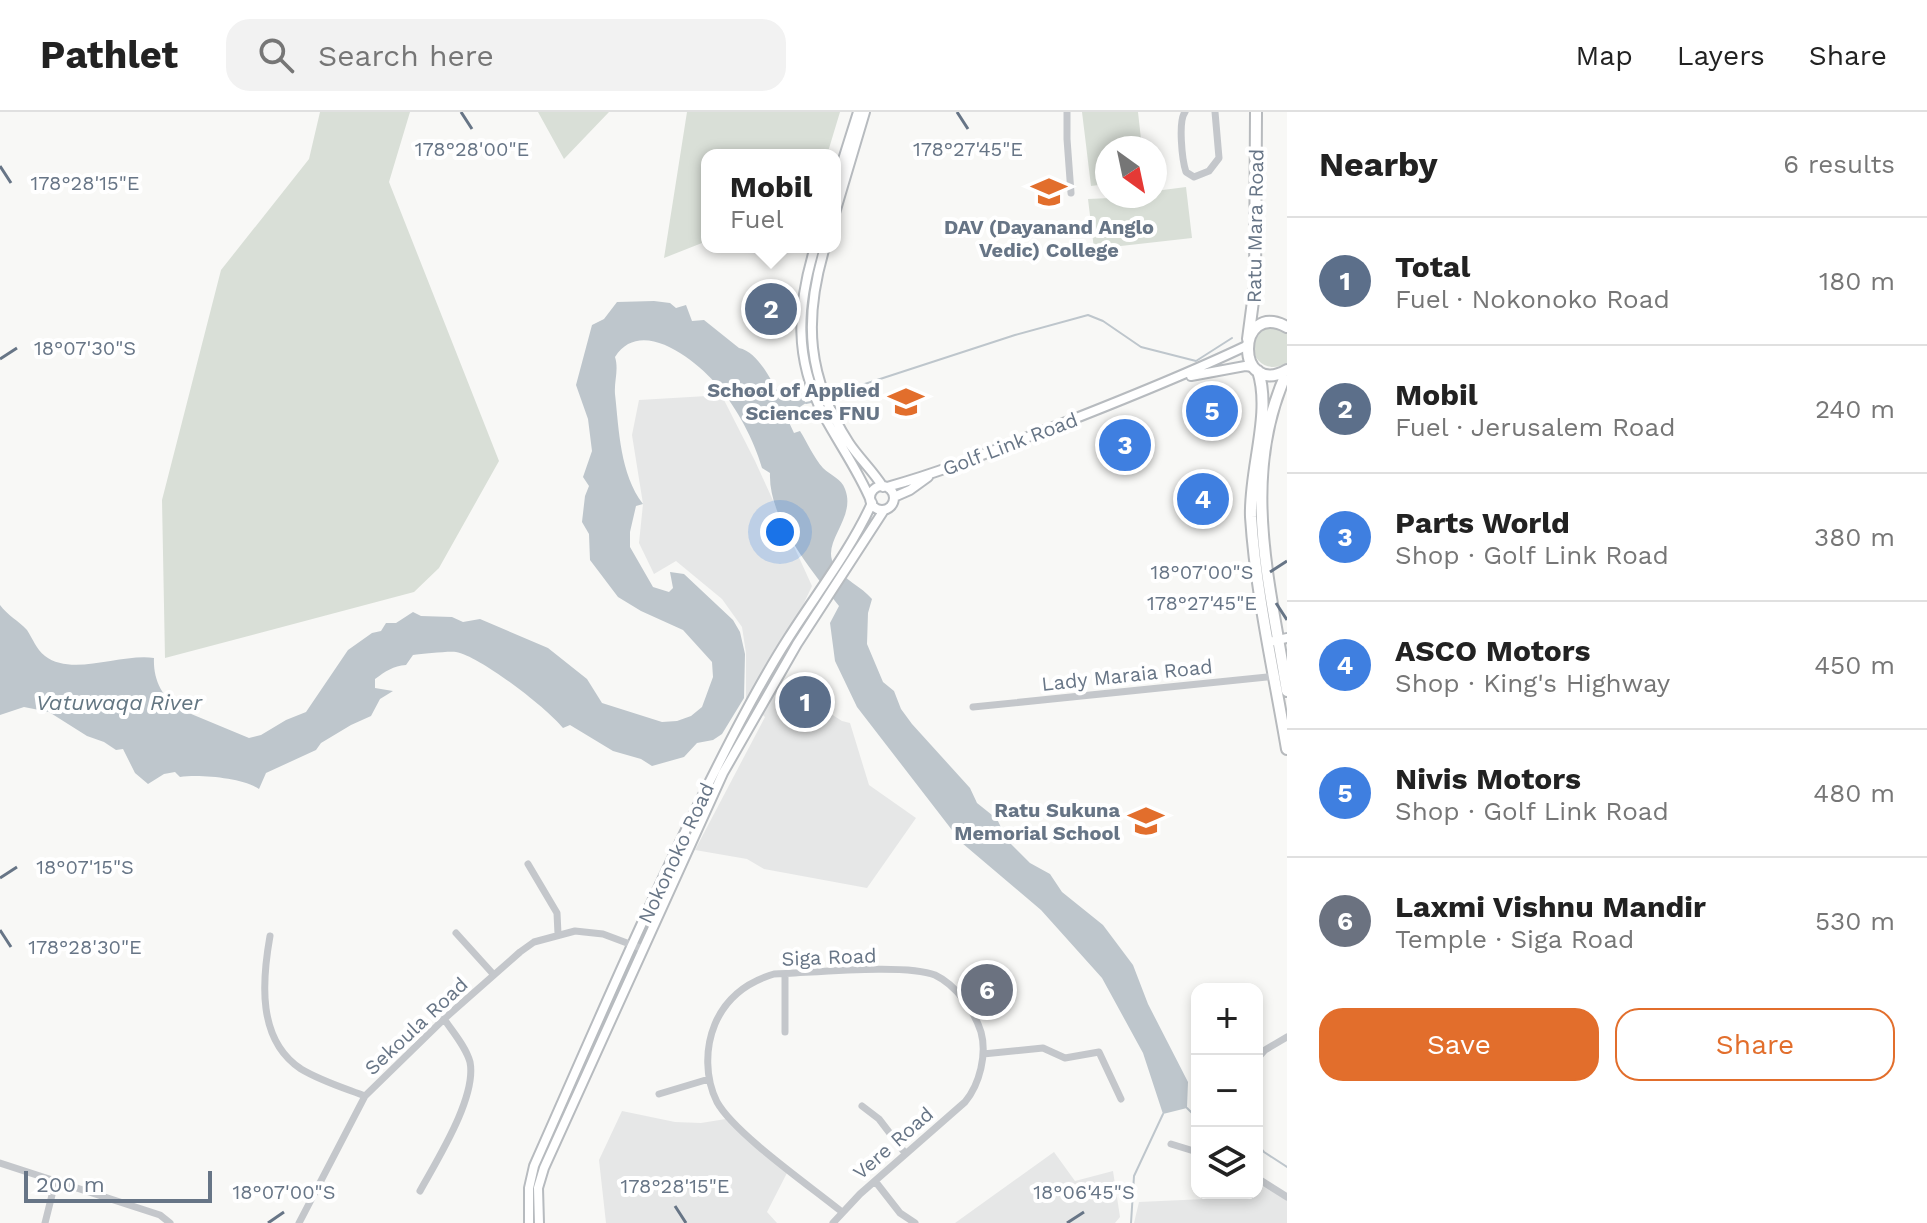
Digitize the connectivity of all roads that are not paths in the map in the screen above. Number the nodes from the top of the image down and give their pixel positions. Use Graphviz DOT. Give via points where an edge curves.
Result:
graph roads {
  1 [pos="858,112"];
  2 [pos="865,112"];
  3 [pos="1067,112"];
  4 [pos="1185,112"];
  5 [pos="1215,112"];
  6 [pos="1256,112"];
  7 [pos="841,166"];
  8 [pos="841,193"];
  9 [pos="1071,193"];
  10 [pos="813,253"];
  11 [pos="823,253"];
  12 [pos="1287,327"];
  13 [pos="1247,342"];
  14 [pos="1256,369"];
  15 [pos="1287,371"];
  16 [pos="1178,378"];
  17 [pos="932,474"];
  18 [pos="885,487"];
  19 [pos="894,497"];
  20 [pos="871,502"];
  21 [pos="884,510"];
  22 [pos="1278,640"];
  23 [pos="1280,676"];
  24 [pos="1287,691"];
  25 [pos="973,707"];
  26 [pos="735,743"];
  27 [pos="1287,749"];
  28 [pos="528,864"];
  29 [pos="456,933"];
  30 [pos="558,934"];
  31 [pos="270,936"];
  32 [pos="639,947"];
  33 [pos="785,974"];
  34 [pos="494,975"];
  35 [pos="444,1019"];
  36 [pos="785,1032"];
  37 [pos="1287,1037"];
  38 [pos="983,1054"];
  39 [pos="1261,1055"];
  40 [pos="709,1079"];
  41 [pos="975,1088"];
  42 [pos="659,1094"];
  43 [pos="365,1096"];
  44 [pos="1121,1099"];
  45 [pos="862,1106"];
  46 [pos="1171,1144"];
  47 [pos="1191,1150"];
  48 [pos="905,1153"];
  49 [pos="0,1163"];
  50 [pos="875,1181"];
  51 [pos="1263,1182"];
  52 [pos="55,1183"];
  53 [pos="420,1191"];
  54 [pos="1287,1197"];
  55 [pos="842,1212"];
  56 [pos="45,1223"];
  57 [pos="170,1223"];
  58 [pos="299,1223"];
  59 [pos="529,1223"];
  60 [pos="539,1223"];
  61 [pos="833,1223"];
  62 [pos="915,1223"];
  1 -- 7 [label="main road"];
  2 -- 8 [label="main road"];
  3 -- 9 [label="street"];
  4 -- 5 [label="street" via="1180,118 1183,162 1194,177 1209,171 1219,158"];
  6 -- 13 [label="highway, Ratu Mara Road" via="1255,286"];
  10 -- 20 [label="main road" via="802,296 803,353 818,403"];
  11 -- 18 [label="main road" via="809,324 820,387 850,444"];
  12 -- 13 [label="highway" via="1266,324"];
  13 -- 14 [label="highway"];
  13 -- 16 [label="main road, Golf Link Road"];
  14 -- 15 [label="highway" via="1273,375"];
  14 -- 16 [label="main road, Golf Link Road" via="1245,366"];
  14 -- 22 [label="highway" via="1263,405 1251,514"];
  15 -- 22 [label="highway" via="1269,422 1260,506"];
  16 -- 17 [label="main road, Golf Link Road"];
  17 -- 18 [label="main road, Golf Link Road"];
  17 -- 19 [label="main road, Golf Link Road"];
  18 -- 19 [label="main road"];
  18 -- 20 [label="main road" via="873,491"];
  19 -- 21 [label="main road"];
  20 -- 21 [label="main road"];
  20 -- 26 [label="main road, Nokonoko Road" via="861,527 787,639"];
  21 -- 26 [label="main road, Nokonoko Road"];
  22 -- 23 [label="highway"];
  23 -- 24 [label="highway"];
  23 -- 25 [label="street, Lady Maraia Road"];
  23 -- 27 [label="highway"];
  26 -- 32 [label="main road, Nokonoko Road"];
  28 -- 30 [label="street" via="557,913"];
  29 -- 34 [label="street"];
  30 -- 32 [label="street, Sekoula Road" via="591,931"];
  30 -- 34 [label="street, Sekoula Road" via="534,942"];
  31 -- 43 [label="street" via="267,1019 279,1046 300,1068"];
  32 -- 59 [label="main road, Nokonoko Road" via="534,1166"];
  32 -- 60 [label="main road, Nokonoko Road" via="540,1179"];
  33 -- 36 [label="street"];
  33 -- 38 [label="street, Siga Road" via="891,970 934,975 970,1009 982,1034"];
  33 -- 40 [label="street, Siga Road" via="759,978 721,1012 708,1048"];
  34 -- 35 [label="street, Sekoula Road"];
  35 -- 43 [label="street, Sekoula Road"];
  35 -- 53 [label="street" via="469,1059 471,1076"];
  37 -- 39 [label="street"];
  38 -- 41 [label="street, Siga Road"];
  38 -- 44 [label="street" via="1043,1048 1065,1058 1099,1052"];
  40 -- 42 [label="street"];
  40 -- 55 [label="street, Siga Road" via="728,1117"];
  41 -- 48 [label="street, Vere Road"];
  43 -- 58 [label="street, Sekoula Road"];
  45 -- 48 [label="street"];
  46 -- 47 [label="street"];
  48 -- 50 [label="street, Vere Road"];
  49 -- 52 [label="street"];
  50 -- 55 [label="street, Vere Road"];
  50 -- 62 [label="street"];
  51 -- 54 [label="street"];
  52 -- 56 [label="street"];
  52 -- 57 [label="street" via="160,1215"];
  55 -- 61 [label="street, Vere Road"];
}
